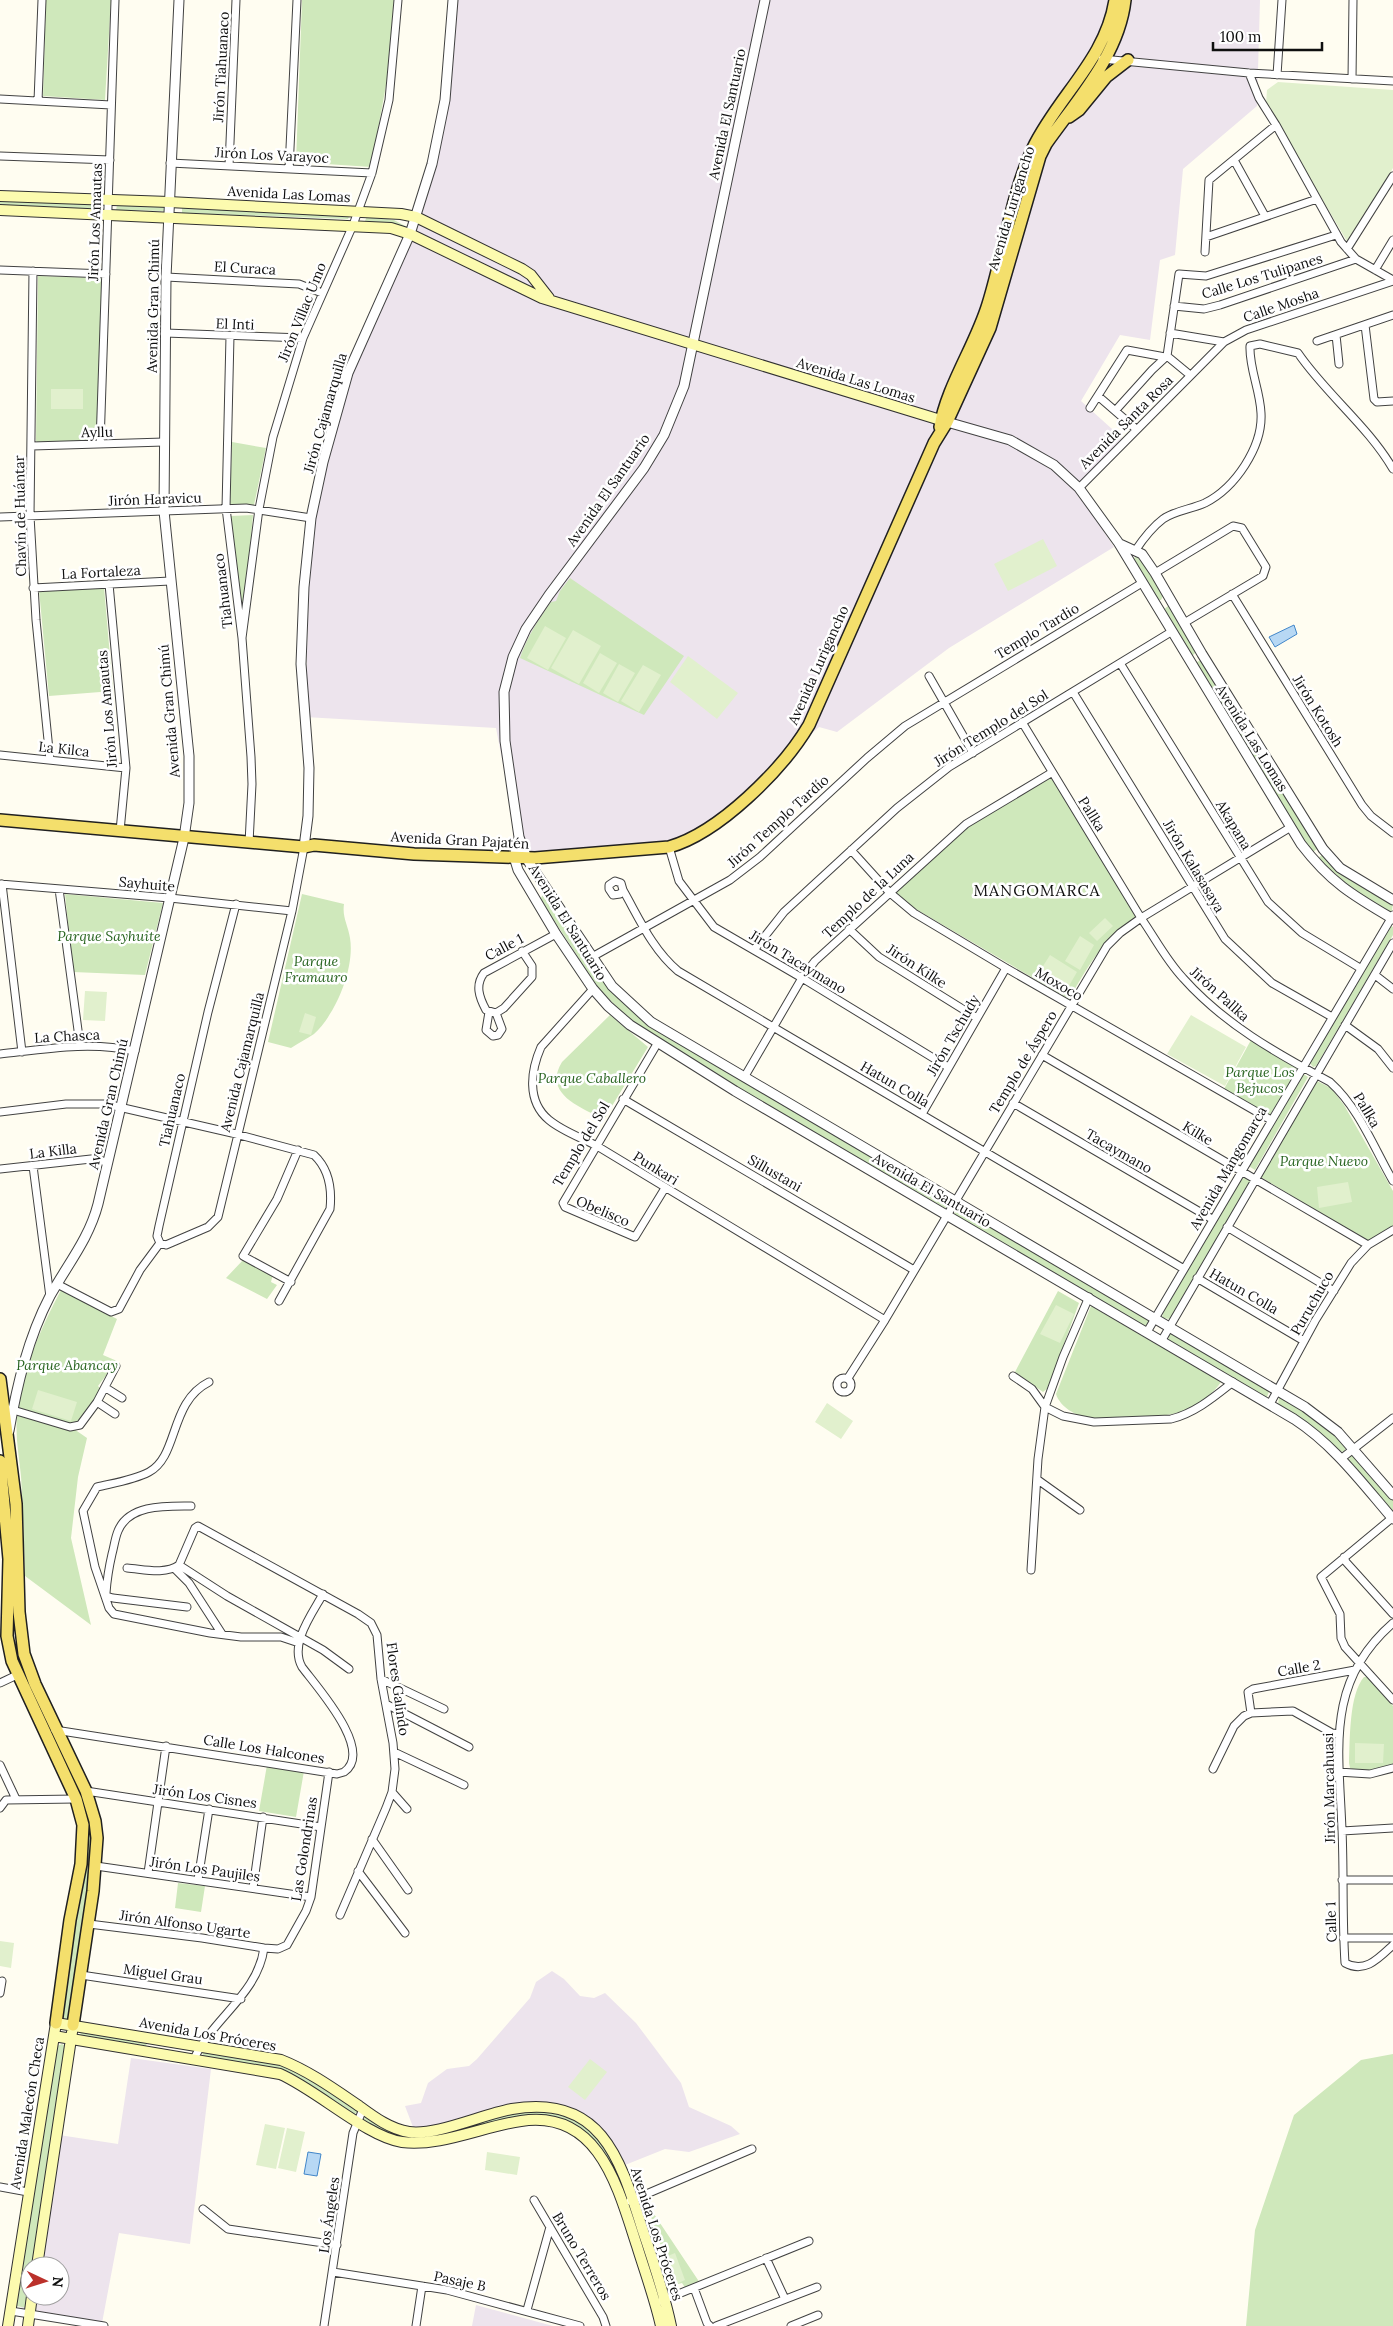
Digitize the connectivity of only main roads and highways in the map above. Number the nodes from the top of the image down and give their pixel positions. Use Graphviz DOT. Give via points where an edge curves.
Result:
graph roads {
  1 [pos="1114,0"];
  2 [pos="1124,0"];
  3 [pos="1128,60"];
  4 [pos="1062,122"];
  5 [pos="0,196"];
  6 [pos="0,210"];
  7 [pos="445,231"];
  8 [pos="1013,231"];
  9 [pos="438,247"];
  10 [pos="550,299"];
  11 [pos="944,421"];
  12 [pos="0,820"];
  13 [pos="530,859"];
  14 [pos="0,1379"];
  15 [pos="0,1461"];
  16 [pos="56,2022"];
  17 [pos="73,2025"];
  18 [pos="54,2036"];
  19 [pos="151,2038"];
  20 [pos="71,2039"];
  21 [pos="148,2051"];
  22 [pos="38,2256"];
  23 [pos="660,2301"];
  24 [pos="31,2306"];
  25 [pos="8,2326"];
  26 [pos="28,2326"];
  27 [pos="661,2326"];
  28 [pos="671,2326"];
  1 -- 8 [label="main road, Avenida Lurigancho" via="1106,34 1092,60 1033,149"];
  2 -- 4 [label="main road, Avenida Lurigancho" via="1119,30 1105,59"];
  3 -- 4 [label="main road" via="1101,82 1079,110"];
  4 -- 8 [label="main road, Avenida Lurigancho" via="1040,156"];
  5 -- 7 [label="main road, Avenida Las Lomas" via="358,212 416,217"];
  6 -- 9 [label="main road, Avenida Las Lomas" via="392,228"];
  7 -- 9 [label="main road" via="438,238"];
  7 -- 10 [label="main road, Avenida Las Lomas" via="522,268"];
  8 -- 11 [label="main road, Avenida Lurigancho"];
  9 -- 10 [label="main road, Avenida Las Lomas"];
  10 -- 11 [label="main road, Avenida Las Lomas"];
  11 -- 13 [label="main road, Avenida Lurigancho" via="815,714 801,739 735,809 710,828 669,847"];
  12 -- 13 [label="main road, Avenida Gran Pajatén" via="249,843"];
  14 -- 17 [label="main road" via="16,1510 22,1641 27,1666 86,1791 97,1838 96,1866"];
  15 -- 16 [label="main road" via="8,1558 7,1636 17,1675 76,1799 83,1825 84,1843"];
  16 -- 17 [label="main road, Avenida Los Próceres"];
  16 -- 18 [label="main road, Avenida Malecón Checa"];
  17 -- 19 [label="main road, Avenida Los Próceres"];
  17 -- 20 [label="main road"];
  18 -- 20 [label="main road, Avenida Los Próceres"];
  18 -- 25 [label="main road, Avenida Malecón Checa"];
  19 -- 21 [label="main road"];
  19 -- 23 [label="main road, Avenida Los Próceres" via="294,2065 391,2127 413,2132 509,2109 560,2108 589,2125 608,2143 622,2169"];
  20 -- 21 [label="main road, Avenida Los Próceres"];
  20 -- 22 [label="main road"];
  21 -- 23 [label="main road, Avenida Los Próceres" via="280,2074 302,2084 379,2134 404,2142 438,2140 522,2120 551,2120 575,2130 595,2147 611,2174"];
  23 -- 27 [label="main road, Avenida Los Próceres"];
  23 -- 28 [label="main road, Avenida Los Próceres"];
  24 -- 26 [label="main road"];
}
